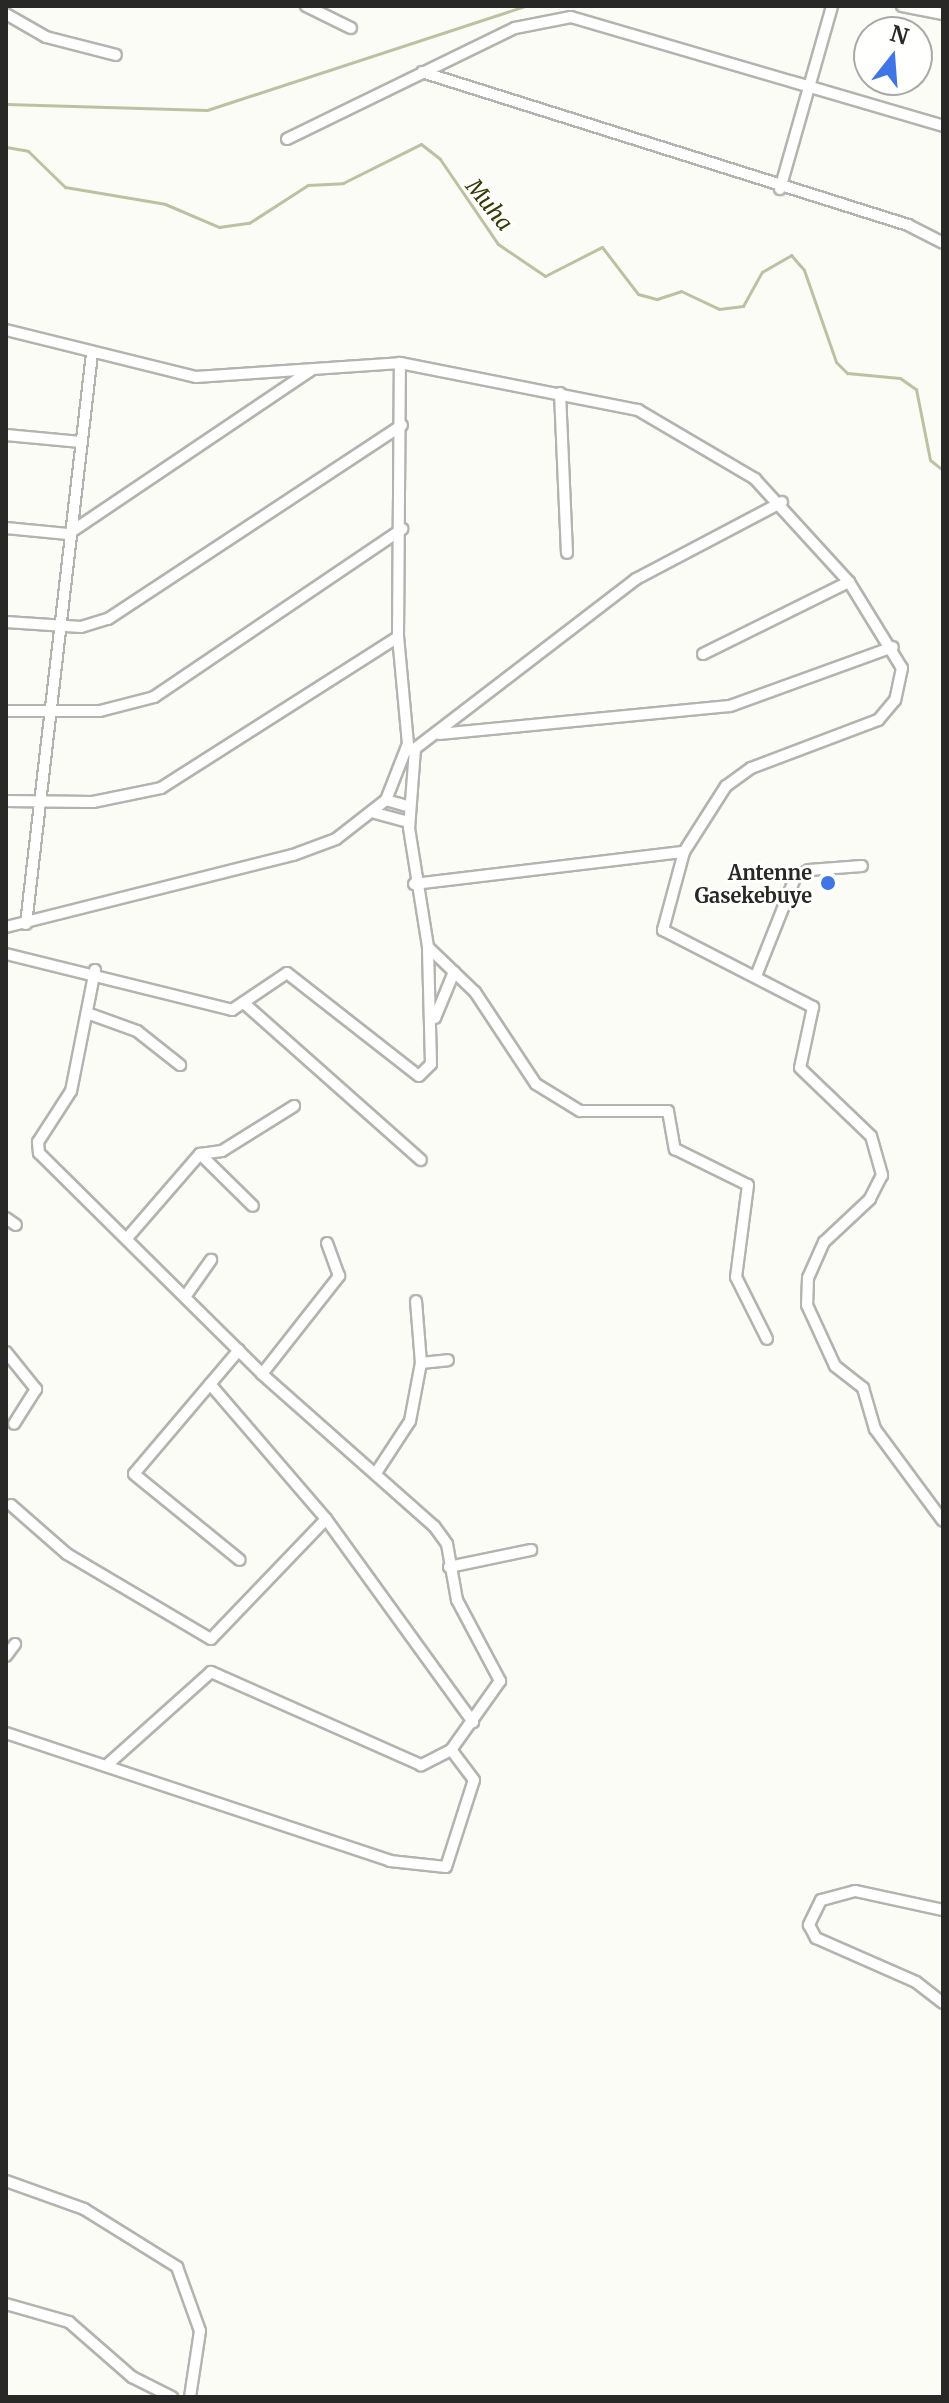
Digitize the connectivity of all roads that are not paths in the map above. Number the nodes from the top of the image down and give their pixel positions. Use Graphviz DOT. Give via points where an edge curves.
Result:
graph roads {
  1 [pos="19,6"];
  2 [pos="306,6"];
  3 [pos="832,6"];
  4 [pos="902,6"];
  5 [pos="571,12"];
  6 [pos="943,14"];
  7 [pos="11,16"];
  8 [pos="351,28"];
  9 [pos="116,55"];
  10 [pos="422,72"];
  11 [pos="808,90"];
  12 [pos="943,126"];
  13 [pos="287,139"];
  14 [pos="780,189"];
  15 [pos="943,243"];
  16 [pos="6,330"];
  17 [pos="92,354"];
  18 [pos="400,363"];
  19 [pos="317,366"];
  20 [pos="560,393"];
  21 [pos="402,425"];
  22 [pos="6,435"];
  23 [pos="81,442"];
  24 [pos="782,502"];
  25 [pos="6,528"];
  26 [pos="402,529"];
  27 [pos="68,534"];
  28 [pos="567,553"];
  29 [pos="849,582"];
  30 [pos="6,622"];
  31 [pos="60,627"];
  32 [pos="398,637"];
  33 [pos="893,647"];
  34 [pos="703,654"];
  35 [pos="6,711"];
  36 [pos="52,716"];
  37 [pos="439,734"];
  38 [pos="411,751"];
  39 [pos="386,800"];
  40 [pos="6,801"];
  41 [pos="41,804"];
  42 [pos="410,807"];
  43 [pos="375,813"];
  44 [pos="408,822"];
  45 [pos="684,852"];
  46 [pos="862,866"];
  47 [pos="414,884"];
  48 [pos="26,924"];
  49 [pos="6,927"];
  50 [pos="428,947"];
  51 [pos="6,954"];
  52 [pos="95,970"];
  53 [pos="454,972"];
  54 [pos="756,976"];
  55 [pos="245,1004"];
  56 [pos="87,1013"];
  57 [pos="434,1021"];
  58 [pos="180,1065"];
  59 [pos="294,1106"];
  60 [pos="200,1154"];
  61 [pos="421,1160"];
  62 [pos="253,1206"];
  63 [pos="6,1218"];
  64 [pos="16,1225"];
  65 [pos="128,1237"];
  66 [pos="327,1243"];
  67 [pos="211,1260"];
  68 [pos="187,1294"];
  69 [pos="416,1301"];
  70 [pos="767,1339"];
  71 [pos="239,1350"];
  72 [pos="6,1352"];
  73 [pos="448,1360"];
  74 [pos="421,1363"];
  75 [pos="262,1374"];
  76 [pos="210,1384"];
  77 [pos="14,1424"];
  78 [pos="376,1473"];
  79 [pos="11,1505"];
  80 [pos="326,1519"];
  81 [pos="943,1521"];
  82 [pos="531,1550"];
  83 [pos="240,1560"];
  84 [pos="449,1567"];
  85 [pos="15,1644"];
  86 [pos="6,1656"];
  87 [pos="473,1722"];
  88 [pos="6,1733"];
  89 [pos="451,1750"];
  90 [pos="106,1766"];
  91 [pos="943,1910"];
  92 [pos="943,2003"];
  93 [pos="6,2181"];
  94 [pos="6,2304"];
  95 [pos="172,2397"];
  96 [pos="190,2397"];
  1 -- 7 [label="street"];
  2 -- 8 [label="street"];
  3 -- 11 [label="street"];
  4 -- 6 [label="street"];
  5 -- 10 [label="street" via="515,28"];
  5 -- 11 [label="street"];
  7 -- 9 [label="street" via="46,37"];
  10 -- 13 [label="street"];
  10 -- 14 [label="street"];
  11 -- 12 [label="street"];
  11 -- 14 [label="street"];
  14 -- 15 [label="street" via="908,225"];
  16 -- 17 [label="street"];
  17 -- 19 [label="street" via="196,377"];
  17 -- 23 [label="street"];
  18 -- 19 [label="street"];
  18 -- 20 [label="street"];
  18 -- 21 [label="street"];
  19 -- 27 [label="street"];
  20 -- 24 [label="street" via="657,417"];
  20 -- 28 [label="street"];
  21 -- 26 [label="street"];
  21 -- 31 [label="street" via="146,599 108,619"];
  22 -- 23 [label="street"];
  23 -- 27 [label="street"];
  24 -- 29 [label="street"];
  24 -- 37 [label="street" via="636,579"];
  25 -- 27 [label="street"];
  26 -- 32 [label="street"];
  26 -- 36 [label="street" via="154,697"];
  27 -- 31 [label="street"];
  29 -- 33 [label="street"];
  29 -- 34 [label="street"];
  30 -- 31 [label="street"];
  31 -- 36 [label="street"];
  32 -- 38 [label="street"];
  32 -- 41 [label="street" via="186,778 135,795"];
  33 -- 37 [label="street" via="730,706"];
  33 -- 45 [label="street" via="902,678 888,710 736,776"];
  35 -- 36 [label="street"];
  36 -- 41 [label="street"];
  37 -- 38 [label="street"];
  38 -- 39 [label="street"];
  38 -- 42 [label="street"];
  39 -- 42 [label="street"];
  39 -- 43 [label="street"];
  40 -- 41 [label="street"];
  41 -- 48 [label="street"];
  42 -- 44 [label="street"];
  43 -- 44 [label="street"];
  43 -- 48 [label="street" via="293,855"];
  44 -- 47 [label="street"];
  45 -- 47 [label="street"];
  45 -- 54 [label="street" via="663,930"];
  46 -- 54 [label="street" via="809,870 795,878"];
  47 -- 50 [label="street"];
  48 -- 49 [label="street"];
  50 -- 53 [label="street"];
  50 -- 57 [label="street"];
  51 -- 52 [label="street"];
  52 -- 55 [label="street" via="232,1010"];
  52 -- 56 [label="street"];
  53 -- 57 [label="street"];
  53 -- 70 [label="street" via="536,1084 580,1111 668,1111 675,1149 748,1185 736,1277"];
  54 -- 81 [label="street" via="813,1007 802,1072 880,1151 878,1187 824,1242 808,1278 807,1305 835,1366 863,1388 875,1429"];
  55 -- 57 [label="street" via="279,971 287,973 419,1076 431,1064"];
  55 -- 61 [label="street"];
  56 -- 58 [label="street" via="137,1031"];
  56 -- 65 [label="street" via="71,1091 37,1149"];
  59 -- 60 [label="street" via="222,1151"];
  60 -- 62 [label="street"];
  60 -- 65 [label="street"];
  63 -- 64 [label="street"];
  65 -- 68 [label="street"];
  66 -- 75 [label="street" via="339,1276"];
  67 -- 68 [label="street"];
  68 -- 71 [label="street"];
  69 -- 74 [label="street"];
  71 -- 75 [label="street"];
  71 -- 76 [label="street"];
  72 -- 77 [label="street" via="36,1389"];
  73 -- 74 [label="street"];
  74 -- 78 [label="street" via="410,1421"];
  75 -- 78 [label="street"];
  76 -- 80 [label="street"];
  76 -- 83 [label="street" via="134,1474"];
  78 -- 84 [label="street" via="434,1526"];
  79 -- 80 [label="street" via="67,1554 211,1639"];
  80 -- 87 [label="street"];
  82 -- 84 [label="street"];
  84 -- 87 [label="street" via="457,1600 500,1681"];
  85 -- 86 [label="street"];
  87 -- 89 [label="street"];
  88 -- 90 [label="street"];
  89 -- 90 [label="street" via="413,1764 211,1672"];
  89 -- 90 [label="street" via="474,1780 446,1867 390,1861"];
  91 -- 92 [label="street" via="855,1891 821,1900 809,1925 816,1938 916,1982"];
  93 -- 96 [label="street" via="84,2209 177,2267 201,2340"];
  94 -- 95 [label="street" via="69,2322 132,2377"];
}
